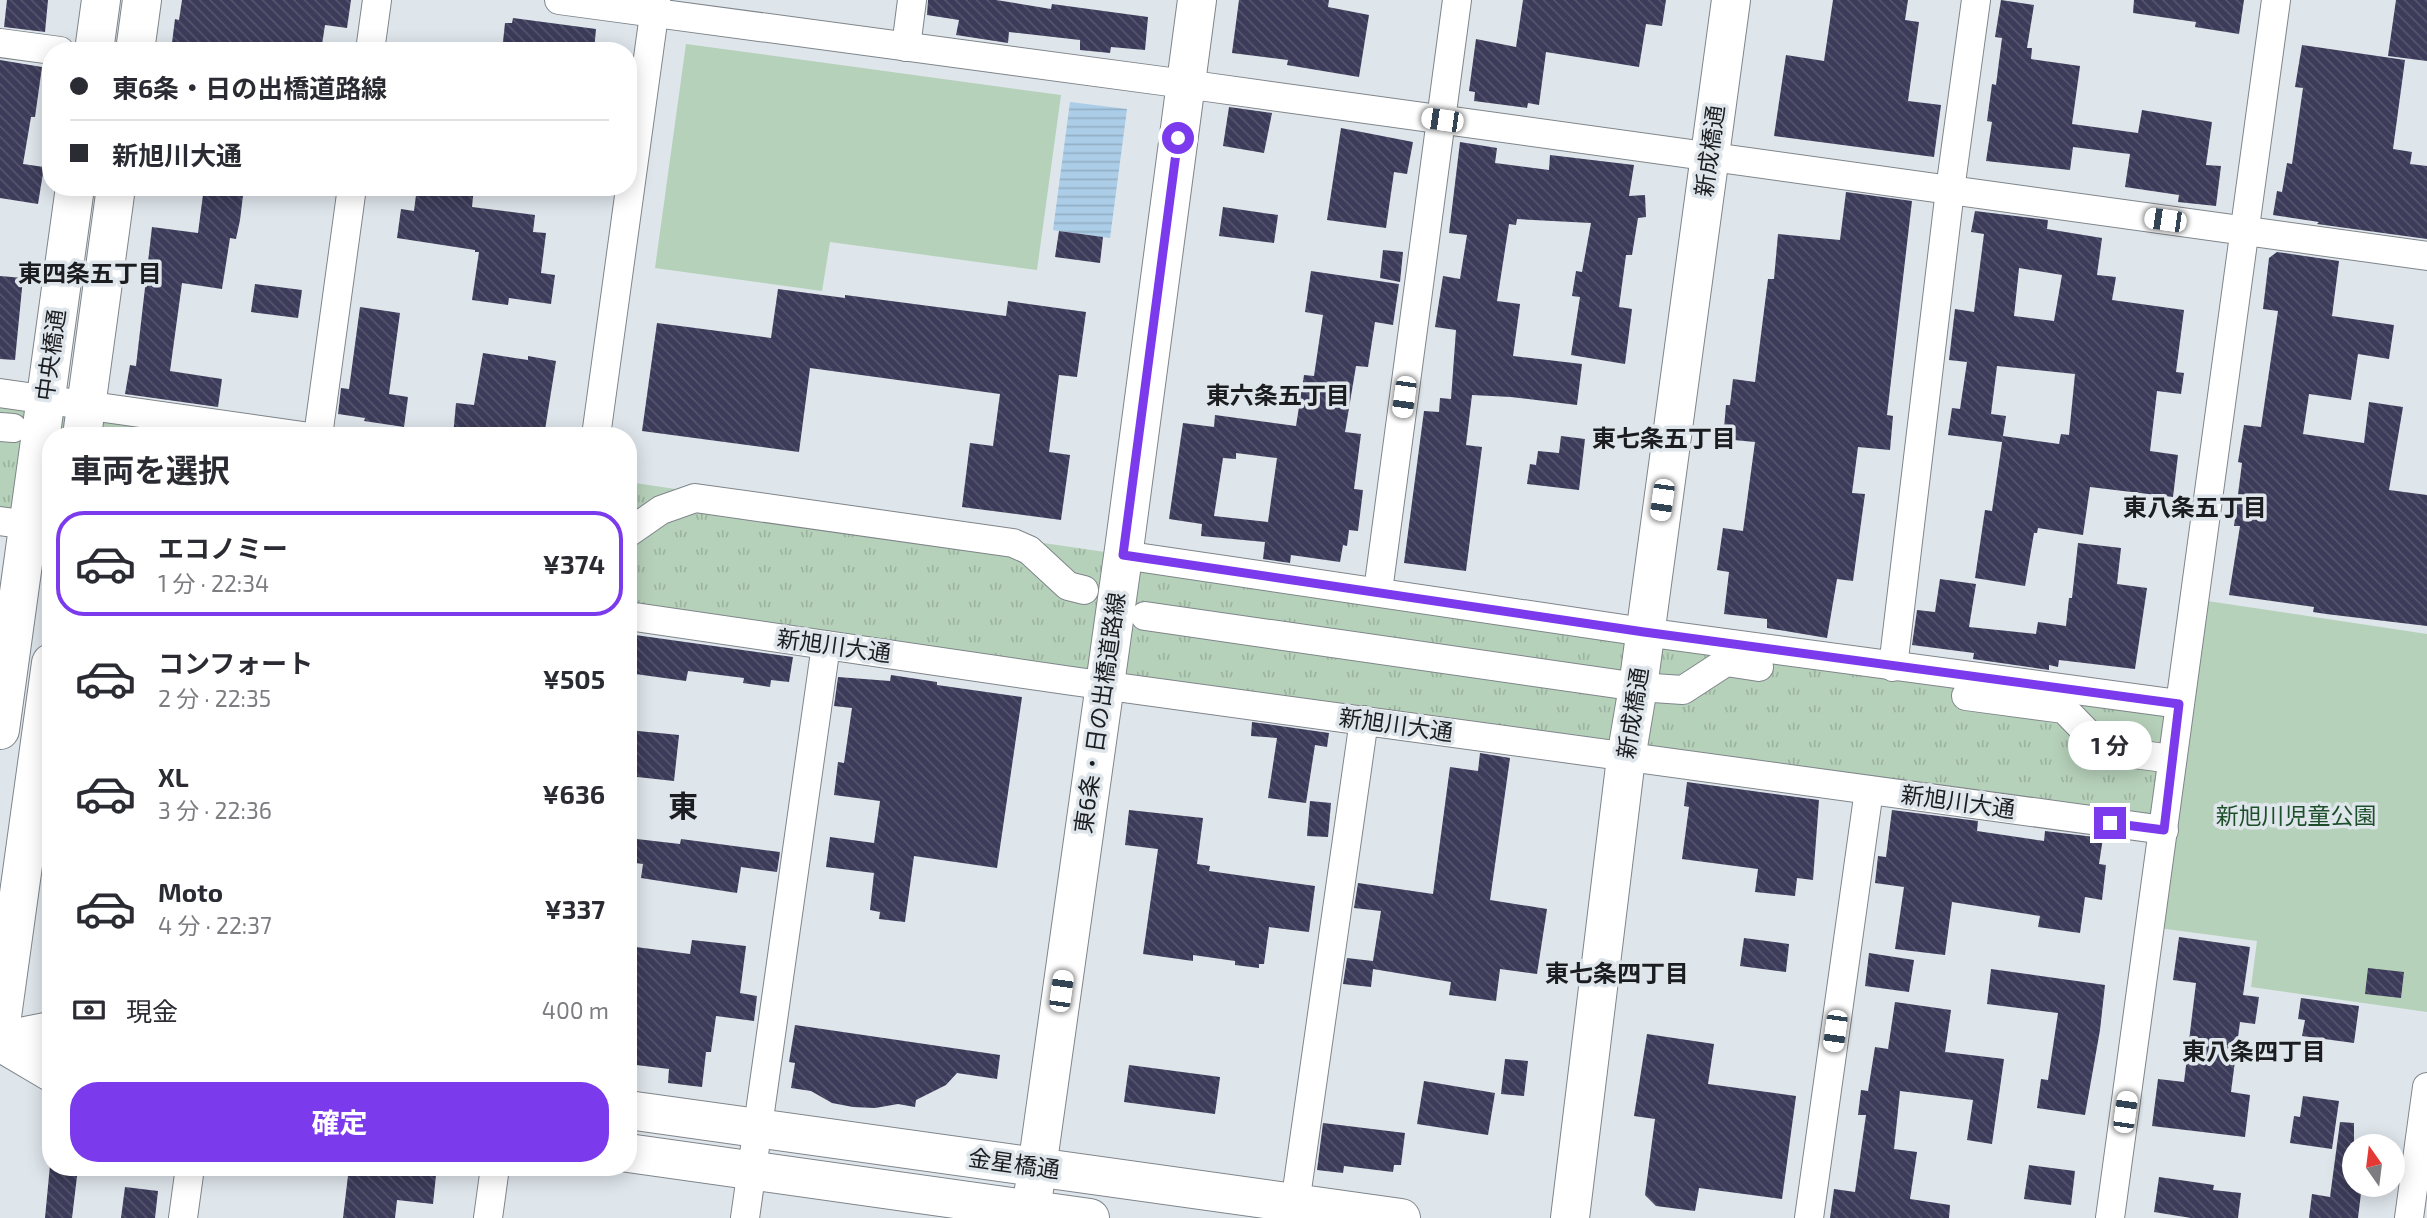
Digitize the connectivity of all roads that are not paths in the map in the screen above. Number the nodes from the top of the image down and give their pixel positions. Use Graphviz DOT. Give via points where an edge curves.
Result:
graph roads {
  1 [pos="101,0"];
  2 [pos="142,0"];
  3 [pos="377,0"];
  4 [pos="559,0"];
  5 [pos="912,0"];
  6 [pos="1197,0"];
  7 [pos="1457,0"];
  8 [pos="1731,0"];
  9 [pos="1976,0"];
  10 [pos="2276,0"];
  11 [pos="655,7"];
  12 [pos="95,42"];
  13 [pos="136,42"];
  14 [pos="371,42"];
  15 [pos="0,43"];
  16 [pos="906,47"];
  17 [pos="42,49"];
  18 [pos="1185,84"];
  19 [pos="1442,120"];
  20 [pos="637,138"];
  21 [pos="1709,157"];
  22 [pos="1950,190"];
  23 [pos="74,196"];
  24 [pos="115,196"];
  25 [pos="351,196"];
  26 [pos="629,196"];
  27 [pos="2245,231"];
  28 [pos="2427,256"];
  29 [pos="0,393"];
  30 [pos="46,400"];
  31 [pos="84,420"];
  32 [pos="180,427"];
  33 [pos="319,427"];
  34 [pos="597,427"];
  35 [pos="26,525"];
  36 [pos="637,527"];
  37 [pos="1123,555"];
  38 [pos="1084,590"];
  39 [pos="1378,591"];
  40 [pos="1145,615"];
  41 [pos="637,617"];
  42 [pos="1644,632"];
  43 [pos="826,645"];
  44 [pos="1893,667"];
  45 [pos="1104,685"];
  46 [pos="1638,687"];
  47 [pos="2179,704"];
  48 [pos="1364,720"];
  49 [pos="42,728"];
  50 [pos="0,730"];
  51 [pos="1626,758"];
  52 [pos="2172,759"];
  53 [pos="1869,790"];
  54 [pos="2164,830"];
  55 [pos="0,1031"];
  56 [pos="42,1033"];
  57 [pos="0,1042"];
  58 [pos="42,1067"];
  59 [pos="2427,1087"];
  60 [pos="637,1111"];
  61 [pos="758,1128"];
  62 [pos="637,1154"];
  63 [pos="1037,1167"];
  64 [pos="752,1171"];
  65 [pos="189,1176"];
  66 [pos="494,1176"];
  67 [pos="1294,1211"];
  68 [pos="1030,1214"];
  69 [pos="183,1218"];
  70 [pos="488,1218"];
  71 [pos="746,1218"];
  72 [pos="1090,1218"];
  73 [pos="1401,1218"];
  74 [pos="1570,1218"];
  75 [pos="1809,1218"];
  76 [pos="2110,1218"];
  77 [pos="2409,1218"];
  1 -- 12 [label="street"];
  2 -- 13 [label="street"];
  3 -- 14 [label="street"];
  4 -- 11 [label="street"];
  5 -- 16 [label="street"];
  6 -- 18 [label="street, 東6条・日の出橋道路線"];
  7 -- 19 [label="street"];
  8 -- 21 [label="street, 新成橋通"];
  9 -- 22 [label="street"];
  10 -- 27 [label="street"];
  11 -- 16 [label="street"];
  11 -- 20 [label="street"];
  15 -- 17 [label="street"];
  16 -- 18 [label="street"];
  18 -- 19 [label="street"];
  18 -- 37 [label="street, 東6条・日の出橋道路線"];
  19 -- 21 [label="street"];
  19 -- 39 [label="street"];
  21 -- 22 [label="street"];
  21 -- 42 [label="street, 新成橋通"];
  22 -- 27 [label="street"];
  22 -- 44 [label="street"];
  23 -- 30 [label="street, 中央橋通"];
  24 -- 31 [label="street, 中央橋通"];
  25 -- 33 [label="street"];
  26 -- 34 [label="street"];
  27 -- 28 [label="street"];
  27 -- 47 [label="street"];
  29 -- 30 [label="street"];
  30 -- 31 [label="street"];
  30 -- 35 [label="street, 中央橋通"];
  31 -- 32 [label="street"];
  35 -- 50 [label="street, 中央橋通"];
  36 -- 38 [label="street" via="660,510 695,498 1013,543 1029,550 1068,586"];
  37 -- 39 [label="street"];
  37 -- 45 [label="street, 東6条・日の出橋道路線"];
  39 -- 42 [label="street"];
  40 -- 46 [label="street"];
  41 -- 43 [label="street, 新旭川大通"];
  42 -- 44 [label="street"];
  42 -- 46 [label="street, 新成橋通"];
  43 -- 45 [label="street, 新旭川大通"];
  43 -- 61 [label="street"];
  44 -- 47 [label="street"];
  45 -- 48 [label="street, 新旭川大通"];
  45 -- 63 [label="street, 東6条・日の出橋道路線"];
  46 -- 51 [label="street, 新成橋通"];
  46 -- 52 [label="street" via="1683,690 1727,662 2064,709 2104,750"];
  47 -- 52 [label="street"];
  48 -- 51 [label="street, 新旭川大通"];
  48 -- 67 [label="street"];
  49 -- 55 [label="street"];
  51 -- 53 [label="street, 新旭川大通"];
  51 -- 74 [label="street, 新成橋通"];
  52 -- 54 [label="street"];
  53 -- 54 [label="street, 新旭川大通"];
  53 -- 75 [label="street"];
  54 -- 76 [label="street"];
  56 -- 57 [label="street"];
  57 -- 58 [label="street"];
  59 -- 77 [label="street"];
  60 -- 61 [label="street, 金星橋通"];
  61 -- 63 [label="street, 金星橋通"];
  61 -- 64 [label="street"];
  62 -- 64 [label="street, 金星橋通"];
  63 -- 67 [label="street, 金星橋通"];
  63 -- 68 [label="street, 東6条・日の出橋道路線"];
  64 -- 68 [label="street, 金星橋通"];
  64 -- 71 [label="street"];
  65 -- 69 [label="street"];
  66 -- 70 [label="street"];
  67 -- 73 [label="street, 金星橋通"];
  68 -- 72 [label="street, 金星橋通"];
}
